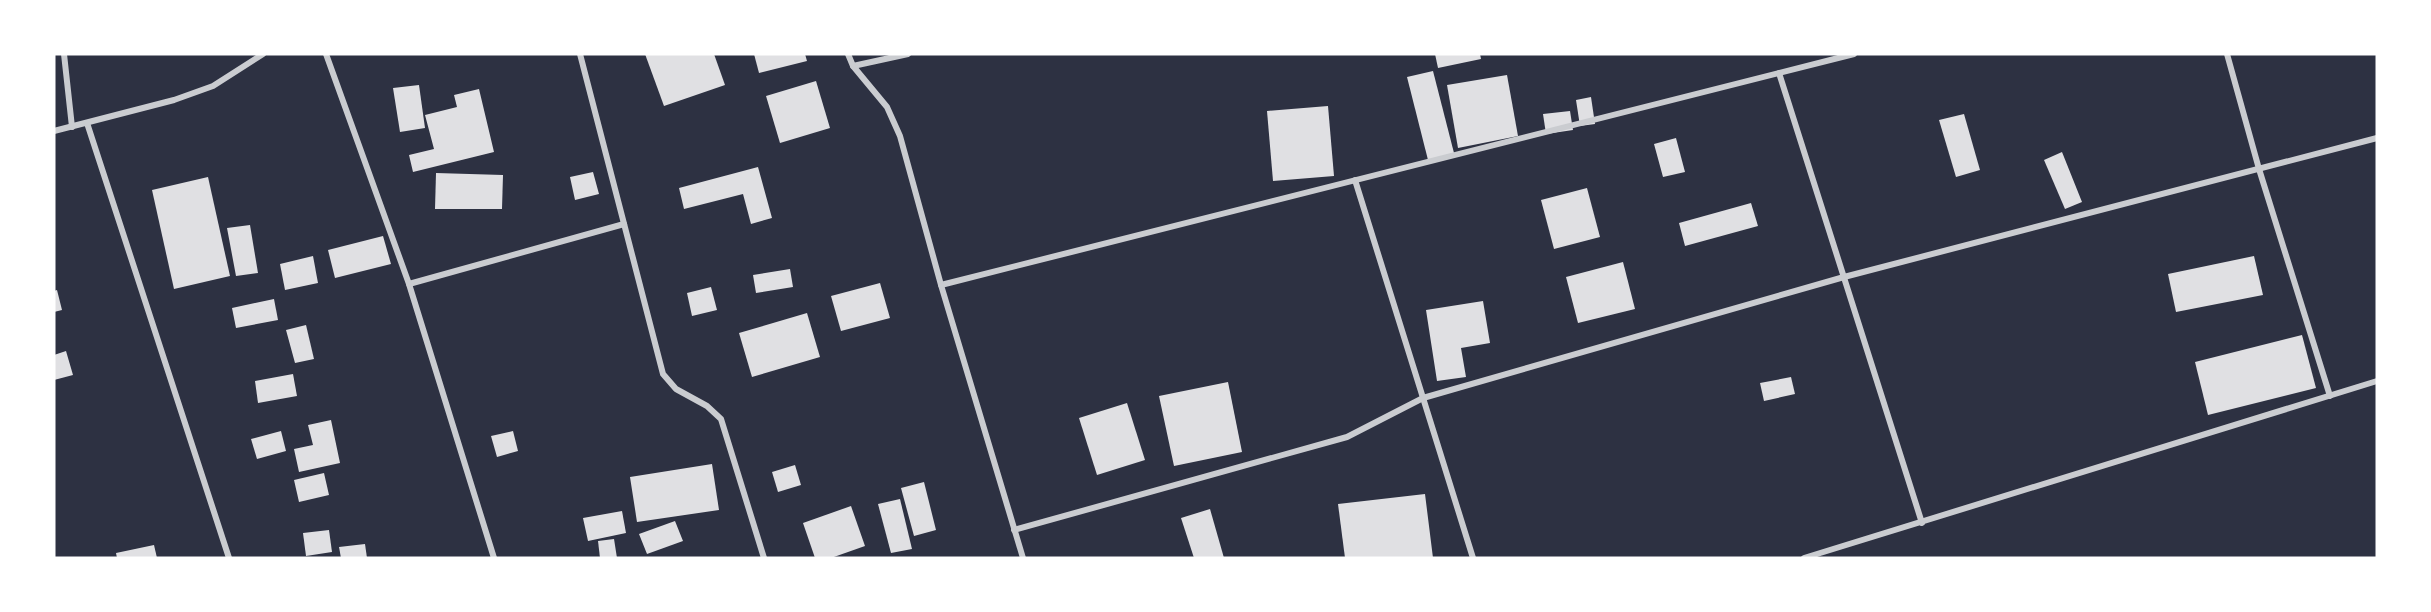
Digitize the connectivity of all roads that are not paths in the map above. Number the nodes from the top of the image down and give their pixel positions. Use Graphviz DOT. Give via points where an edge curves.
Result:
graph roads {
  1 [pos="64,54"];
  2 [pos="263,54"];
  3 [pos="326,54"];
  4 [pos="580,54"];
  5 [pos="848,54"];
  6 [pos="908,54"];
  7 [pos="1854,54"];
  8 [pos="2227,54"];
  9 [pos="854,66"];
  10 [pos="1779,73"];
  11 [pos="87,123"];
  12 [pos="72,127"];
  13 [pos="54,131"];
  14 [pos="2377,138"];
  15 [pos="2259,169"];
  16 [pos="1355,180"];
  17 [pos="624,224"];
  18 [pos="1844,277"];
  19 [pos="409,284"];
  20 [pos="941,285"];
  21 [pos="2377,381"];
  22 [pos="2330,396"];
  23 [pos="1423,398"];
  24 [pos="1922,523"];
  25 [pos="1014,530"];
  26 [pos="229,558"];
  27 [pos="494,558"];
  28 [pos="764,558"];
  29 [pos="1023,558"];
  30 [pos="1473,558"];
  31 [pos="1804,558"];
  1 -- 12 [label="street"];
  2 -- 11 [label="street" via="213,86"];
  3 -- 19 [label="street"];
  4 -- 17 [label="street"];
  5 -- 9 [label="street"];
  6 -- 9 [label="street"];
  7 -- 10 [label="street"];
  8 -- 15 [label="street"];
  9 -- 20 [label="street" via="887,107 900,136"];
  10 -- 16 [label="street"];
  10 -- 18 [label="street"];
  11 -- 12 [label="street"];
  11 -- 26 [label="street"];
  12 -- 13 [label="street"];
  14 -- 15 [label="street"];
  15 -- 18 [label="street"];
  15 -- 22 [label="street"];
  16 -- 20 [label="street"];
  16 -- 23 [label="street"];
  17 -- 19 [label="street"];
  17 -- 28 [label="street" via="663,374 676,389 707,406 721,419"];
  18 -- 23 [label="street"];
  18 -- 24 [label="street"];
  19 -- 27 [label="street"];
  20 -- 25 [label="street"];
  21 -- 22 [label="street"];
  22 -- 24 [label="street"];
  23 -- 25 [label="street" via="1347,437"];
  23 -- 30 [label="street"];
  24 -- 31 [label="street"];
  25 -- 29 [label="street"];
}
